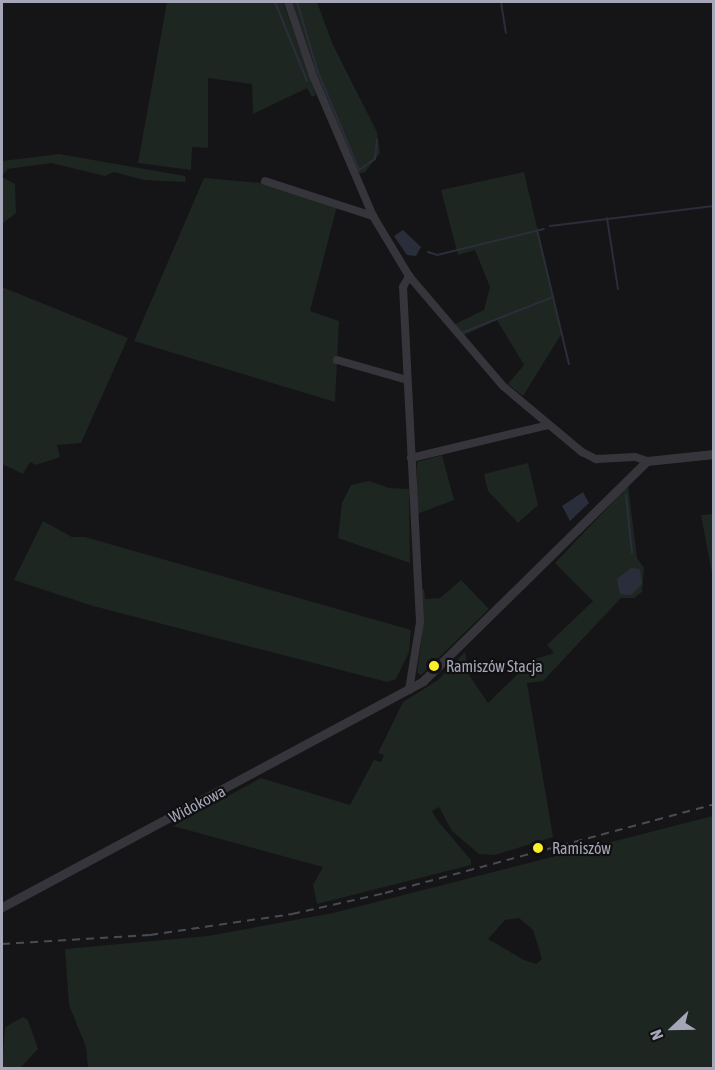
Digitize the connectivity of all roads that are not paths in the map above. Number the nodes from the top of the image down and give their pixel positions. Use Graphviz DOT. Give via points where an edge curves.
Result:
graph roads {
  1 [pos="288,2"];
  2 [pos="265,181"];
  3 [pos="373,216"];
  4 [pos="410,276"];
  5 [pos="337,360"];
  6 [pos="407,380"];
  7 [pos="548,425"];
  8 [pos="714,454"];
  9 [pos="411,458"];
  10 [pos="647,461"];
  11 [pos="409,690"];
  12 [pos="2,907"];
  1 -- 3 [label="street" via="313,76"];
  2 -- 3 [label="street"];
  3 -- 4 [label="street"];
  4 -- 6 [label="street" via="403,287"];
  4 -- 7 [label="street" via="503,387"];
  5 -- 6 [label="street"];
  6 -- 9 [label="street"];
  7 -- 9 [label="street"];
  7 -- 10 [label="street" via="590,457 636,457"];
  8 -- 10 [label="street"];
  9 -- 11 [label="street" via="420,622"];
  10 -- 11 [label="street, Widokowa" via="442,665"];
  11 -- 12 [label="street, Widokowa"];
}
